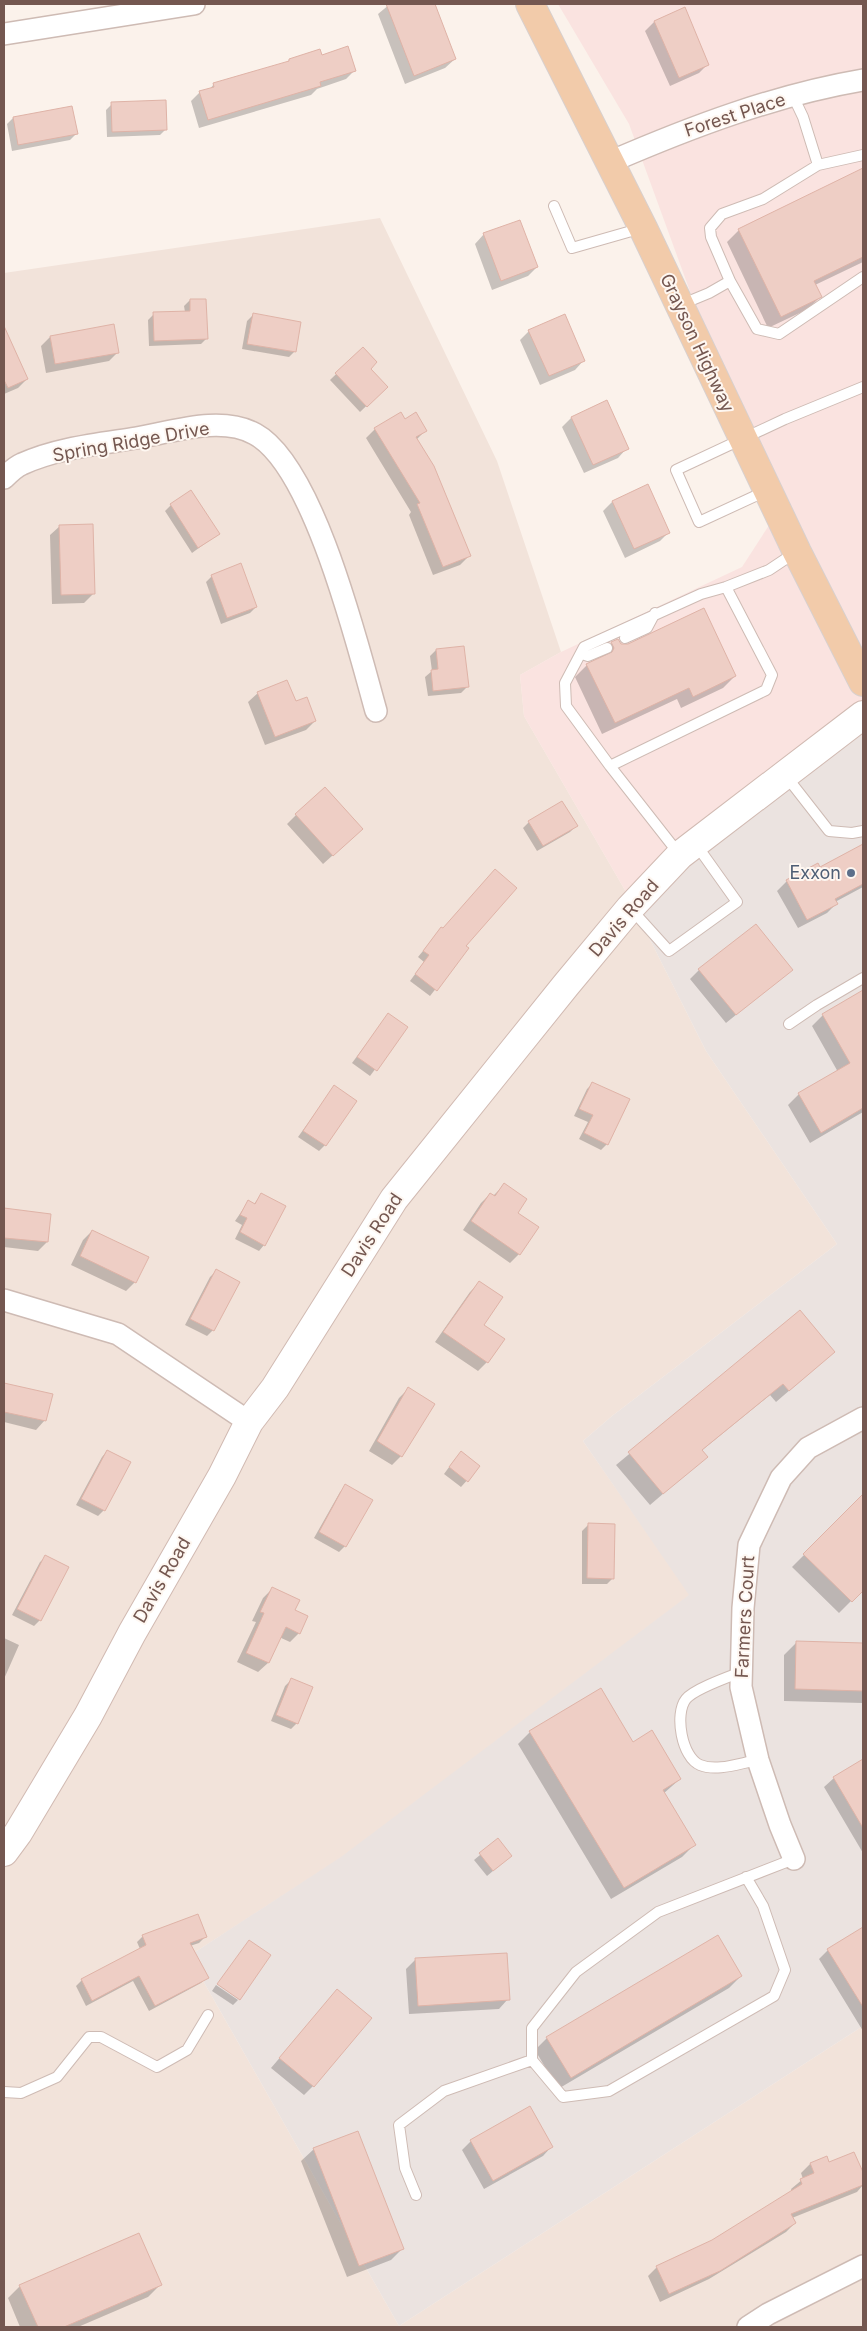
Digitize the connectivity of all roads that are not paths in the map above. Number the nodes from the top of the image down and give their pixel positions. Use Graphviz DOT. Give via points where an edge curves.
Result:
graph roads {
  1 [pos="194,4"];
  2 [pos="530,4"];
  3 [pos="4,34"];
  4 [pos="863,80"];
  5 [pos="794,96"];
  6 [pos="863,155"];
  7 [pos="610,162"];
  8 [pos="818,164"];
  9 [pos="554,206"];
  10 [pos="643,228"];
  11 [pos="863,277"];
  12 [pos="730,280"];
  13 [pos="679,305"];
  14 [pos="863,387"];
  15 [pos="742,438"];
  16 [pos="4,478"];
  17 [pos="768,490"];
  18 [pos="797,552"];
  19 [pos="726,587"];
  20 [pos="655,613"];
  21 [pos="625,638"];
  22 [pos="606,648"];
  23 [pos="582,654"];
  24 [pos="863,682"];
  25 [pos="376,711"];
  26 [pos="863,715"];
  27 [pos="610,766"];
  28 [pos="785,775"];
  29 [pos="863,831"];
  30 [pos="687,849"];
  31 [pos="630,908"];
  32 [pos="863,978"];
  33 [pos="789,1024"];
  34 [pos="4,1300"];
  35 [pos="863,1418"];
  36 [pos="249,1422"];
  37 [pos="741,1672"];
  38 [pos="758,1760"];
  39 [pos="4,1852"];
  40 [pos="794,1858"];
  41 [pos="746,1877"];
  42 [pos="208,2015"];
  43 [pos="532,2060"];
  44 [pos="4,2092"];
  45 [pos="416,2195"];
  46 [pos="863,2266"];
  47 [pos="748,2327"];
  1 -- 3 [label="street"];
  2 -- 7 [label="main road, Grayson Highway"];
  4 -- 5 [label="street, Forest Place"];
  5 -- 7 [label="street, Forest Place" via="750,107"];
  5 -- 8 [label="lane"];
  6 -- 8 [label="lane"];
  7 -- 10 [label="main road, Grayson Highway"];
  8 -- 12 [label="lane" via="763,199 722,214 710,228"];
  9 -- 10 [label="lane" via="572,248"];
  10 -- 13 [label="main road, Grayson Highway"];
  11 -- 12 [label="lane" via="779,334 757,329"];
  12 -- 13 [label="lane"];
  13 -- 15 [label="main road, Grayson Highway"];
  14 -- 15 [label="lane"];
  15 -- 17 [label="main road, Grayson Highway"];
  15 -- 17 [label="lane" via="676,470 699,522"];
  16 -- 25 [label="street, Spring Ridge Drive" via="21,464 78,447 199,427 227,426 255,434 278,453 300,488 340,584"];
  17 -- 18 [label="main road, Grayson Highway"];
  18 -- 19 [label="lane" via="769,570"];
  18 -- 24 [label="main road, Grayson Highway"];
  19 -- 20 [label="lane"];
  19 -- 27 [label="lane" via="772,675 766,690"];
  20 -- 21 [label="lane" via="647,628"];
  20 -- 23 [label="lane" via="584,647"];
  22 -- 23 [label="lane" via="588,656"];
  23 -- 27 [label="lane" via="565,683 566,706"];
  26 -- 28 [label="street, Davis Road"];
  27 -- 30 [label="lane"];
  28 -- 29 [label="lane" via="828,831"];
  28 -- 30 [label="street, Davis Road"];
  30 -- 31 [label="street, Davis Road"];
  30 -- 31 [label="lane" via="738,902 670,951"];
  31 -- 36 [label="street, Davis Road" via="394,1199 275,1388"];
  32 -- 33 [label="lane"];
  34 -- 36 [label="street" via="118,1334"];
  35 -- 37 [label="street, Farmers Court" via="808,1448 781,1478 749,1545"];
  36 -- 39 [label="street, Davis Road" via="88,1716"];
  37 -- 38 [label="street, Farmers Court" via="741,1687"];
  37 -- 38 [label="lane" via="686,1699 678,1715 681,1732 690,1755 699,1765 718,1768"];
  38 -- 40 [label="street, Farmers Court"];
  40 -- 41 [label="lane"];
  41 -- 43 [label="lane" via="658,1912 576,1972 532,2028"];
  41 -- 43 [label="lane" via="763,1906 784,1970 774,1996 609,2091 563,2097"];
  42 -- 44 [label="lane" via="188,2050 157,2067 101,2037 89,2037 57,2077 21,2093"];
  43 -- 45 [label="lane" via="444,2091 399,2125 405,2168"];
  46 -- 47 [label="street"];
}
